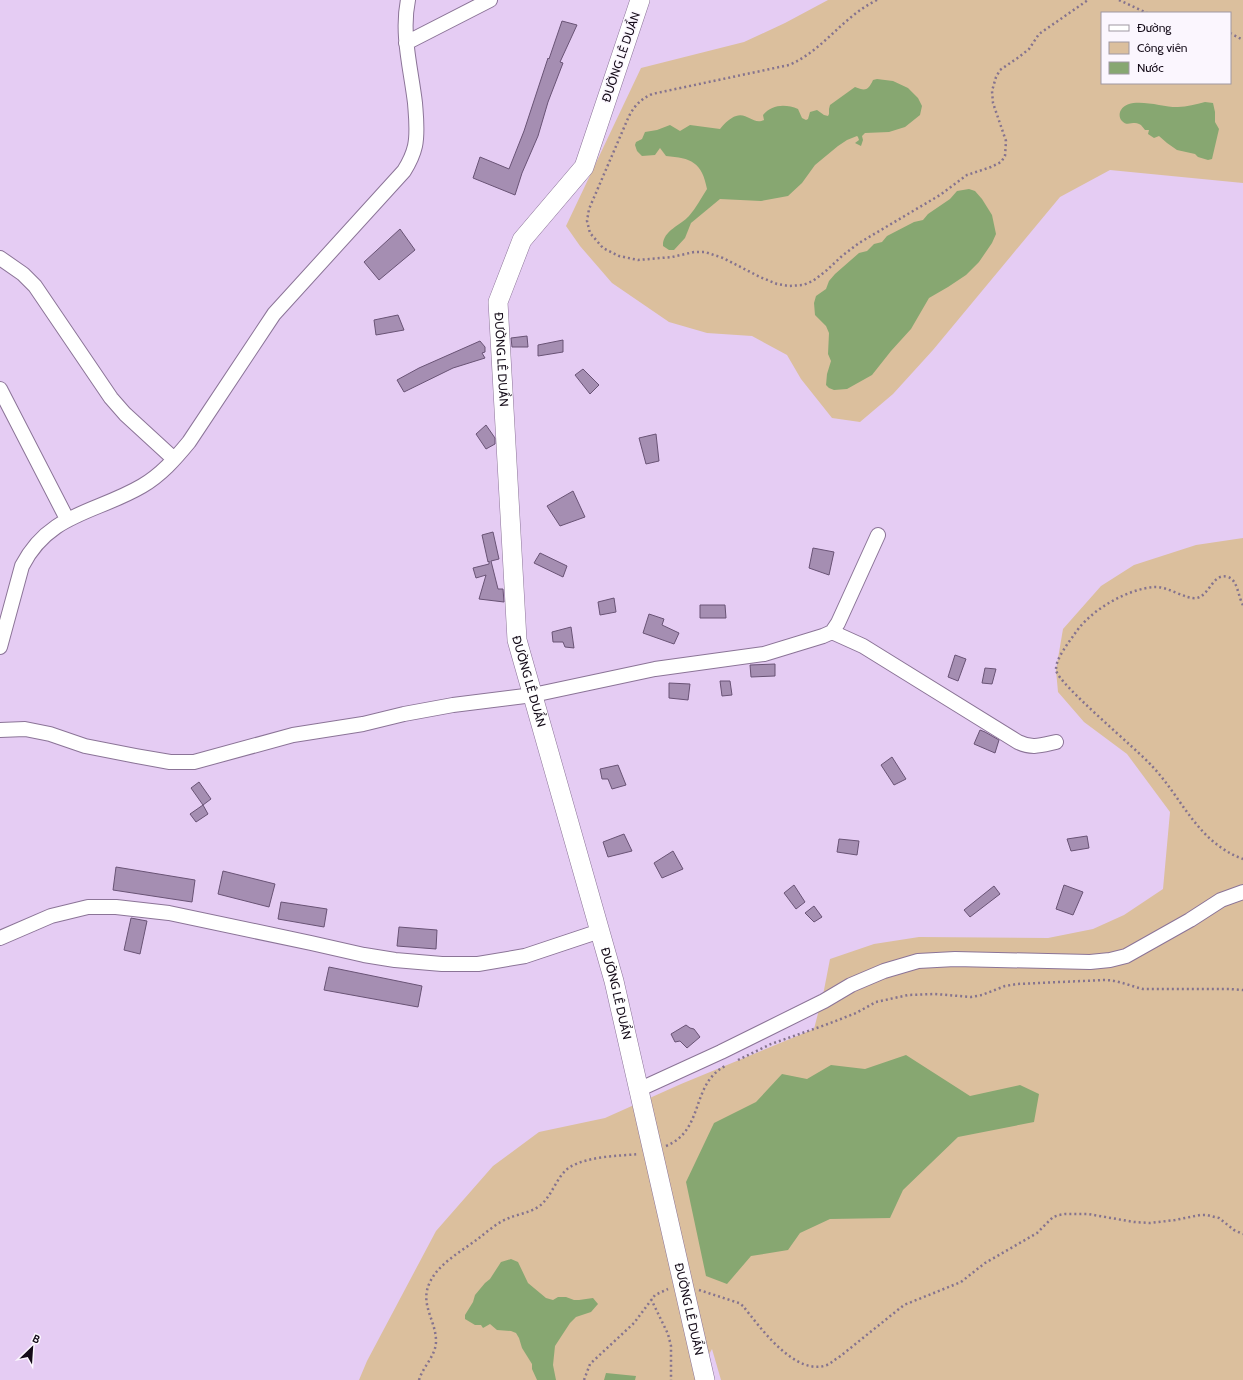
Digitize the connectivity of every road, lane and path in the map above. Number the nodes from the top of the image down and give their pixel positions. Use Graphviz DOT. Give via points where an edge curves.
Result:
graph roads {
  1 [pos="408,0"];
  2 [pos="490,0"];
  3 [pos="640,0"];
  4 [pos="877,0"];
  5 [pos="1088,0"];
  6 [pos="1119,0"];
  7 [pos="1145,12"];
  8 [pos="1231,34"];
  9 [pos="1243,40"];
  10 [pos="406,43"];
  11 [pos="0,258"];
  12 [pos="0,389"];
  13 [pos="174,459"];
  14 [pos="67,519"];
  15 [pos="878,535"];
  16 [pos="1243,605"];
  17 [pos="832,632"];
  18 [pos="0,647"];
  19 [pos="532,695"];
  20 [pos="0,730"];
  21 [pos="1056,742"];
  22 [pos="1243,859"];
  23 [pos="1243,892"];
  24 [pos="600,931"];
  25 [pos="0,938"];
  26 [pos="1243,990"];
  27 [pos="736,1061"];
  28 [pos="729,1064"];
  29 [pos="638,1090"];
  30 [pos="652,1152"];
  31 [pos="1243,1234"];
  32 [pos="682,1284"];
  33 [pos="651,1299"];
  34 [pos="419,1380"];
  35 [pos="584,1380"];
  36 [pos="671,1380"];
  37 [pos="704,1380"];
  1 -- 10 [label="street"];
  2 -- 10 [label="street"];
  3 -- 19 [label="main road, ĐƯỜNG LÊ DUẨN" via="584,167 522,240 498,302 517,640"];
  4 -- 5 [label="path" via="854,14 802,60 789,65 652,94 635,105 586,221 590,233 602,248 619,256 638,260 705,252 776,284 804,285 813,281 859,243 940,195 967,175 1000,162 1005,156 1006,141 993,104 992,91 996,77 1000,70 1029,49 1039,34"];
  6 -- 7 [label="path"];
  8 -- 9 [label="path"];
  10 -- 13 [label="street" via="417,134 415,147 404,171 274,314 189,442"];
  11 -- 13 [label="street" via="35,286 111,398"];
  12 -- 14 [label="street"];
  13 -- 14 [label="street" via="142,486"];
  14 -- 18 [label="street" via="48,534 28,555 22,566"];
  15 -- 17 [label="street"];
  16 -- 22 [label="path" via="1236,586 1228,576 1217,579 1197,598 1168,588 1133,590 1100,608 1079,628 1060,656 1056,670 1072,690 1151,764 1201,832 1220,847"];
  17 -- 19 [label="street" via="764,654 655,669"];
  17 -- 21 [label="street" via="863,646 1018,742 1037,747"];
  19 -- 20 [label="street" via="404,714 363,724 293,735 194,762 170,762 129,755 24,729"];
  19 -- 24 [label="main road, ĐƯỜNG LÊ DUẨN"];
  23 -- 29 [label="street" via="1221,900 1126,956 1110,960 933,960 918,961 884,971"];
  24 -- 25 [label="street" via="525,956 478,964 395,960 169,913 116,907 88,907 51,916"];
  24 -- 29 [label="main road, ĐƯỜNG LÊ DUẨN"];
  26 -- 27 [label="path" via="1143,989 1108,980 1011,985 971,997 908,995 876,1002 856,1013 771,1044"];
  28 -- 30 [label="path" via="710,1078 704,1087 695,1114 683,1136 672,1144"];
  29 -- 30 [label="main road, ĐƯỜNG LÊ DUẨN"];
  30 -- 32 [label="main road, ĐƯỜNG LÊ DUẨN"];
  30 -- 34 [label="path" via="603,1157 569,1168 538,1207 500,1222 445,1263 436,1272 426,1292 436,1342"];
  31 -- 32 [label="path" via="1218,1218 1207,1215 1150,1223 1088,1214 1059,1215 1037,1234 985,1263 961,1282 904,1305 838,1358 820,1366 808,1366 784,1352 739,1303"];
  32 -- 33 [label="path" via="662,1291"];
  32 -- 37 [label="main road, ĐƯỜNG LÊ DUẨN"];
  33 -- 35 [label="path" via="634,1323 590,1364"];
  33 -- 36 [label="path" via="671,1346"];
}
